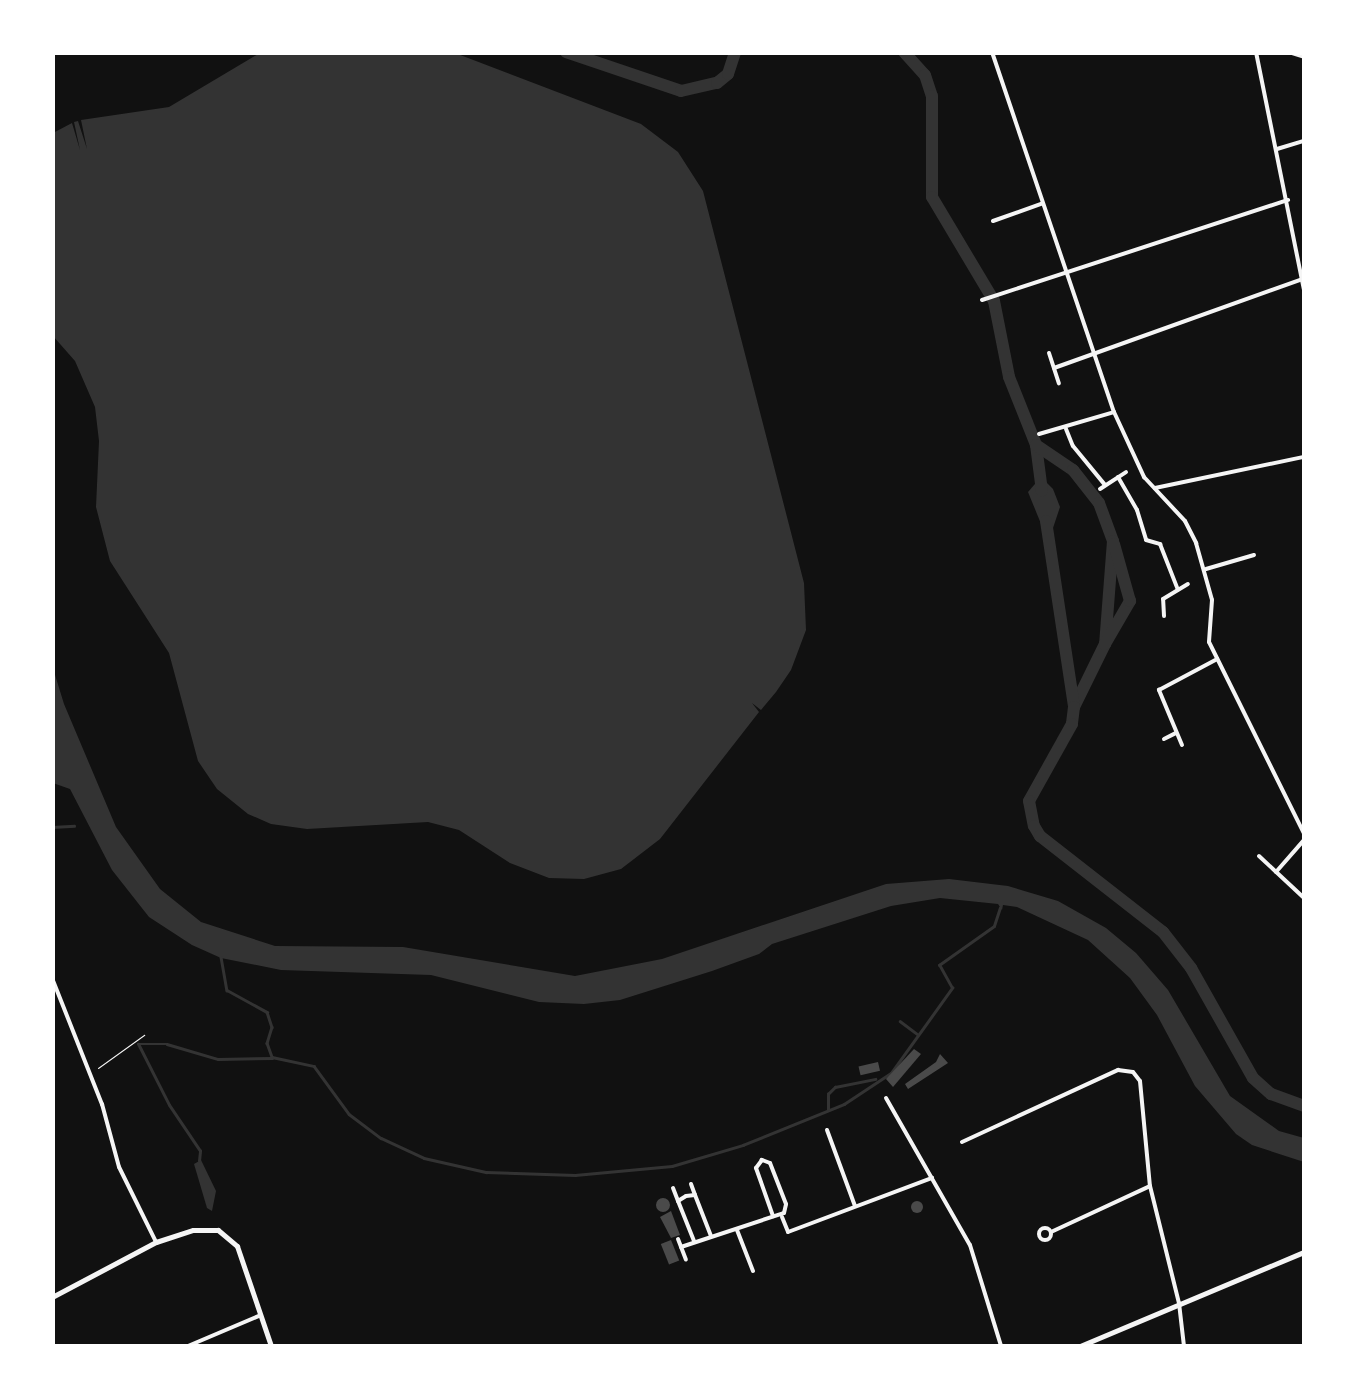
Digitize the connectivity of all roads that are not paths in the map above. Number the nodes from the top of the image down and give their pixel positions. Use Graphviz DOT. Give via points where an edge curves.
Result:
graph roads {
  1 [pos="992,52"];
  2 [pos="1256,52"];
  3 [pos="1288,52"];
  4 [pos="1304,57"];
  5 [pos="1304,141"];
  6 [pos="1277,149"];
  7 [pos="1288,200"];
  8 [pos="1042,203"];
  9 [pos="993,221"];
  10 [pos="1064,273"];
  11 [pos="1302,279"];
  12 [pos="1304,288"];
  13 [pos="984,299"];
  14 [pos="1048,353"];
  15 [pos="1095,354"];
  16 [pos="1054,368"];
  17 [pos="1059,383"];
  18 [pos="1114,412"];
  19 [pos="1066,429"];
  20 [pos="1039,434"];
  21 [pos="1304,457"];
  22 [pos="1126,472"];
  23 [pos="1118,477"];
  24 [pos="1155,488"];
  25 [pos="1254,555"];
  26 [pos="1206,569"];
  27 [pos="1188,584"];
  28 [pos="1178,590"];
  29 [pos="1164,616"];
  30 [pos="1217,659"];
  31 [pos="1176,733"];
  32 [pos="1164,739"];
  33 [pos="1182,745"];
  34 [pos="1304,833"];
  35 [pos="1304,841"];
  36 [pos="1259,856"];
  37 [pos="1276,872"];
  38 [pos="1304,898"];
  39 [pos="52,978"];
  40 [pos="886,1098"];
  41 [pos="827,1130"];
  42 [pos="962,1142"];
  43 [pos="932,1178"];
  44 [pos="691,1184"];
  45 [pos="1150,1186"];
  46 [pos="673,1188"];
  47 [pos="696,1195"];
  48 [pos="678,1201"];
  49 [pos="855,1206"];
  50 [pos="774,1216"];
  51 [pos="781,1216"];
  52 [pos="737,1230"];
  53 [pos="1051,1232"];
  54 [pos="711,1236"];
  55 [pos="678,1239"];
  56 [pos="156,1242"];
  57 [pos="694,1242"];
  58 [pos="681,1247"];
  59 [pos="1304,1252"];
  60 [pos="686,1260"];
  61 [pos="753,1271"];
  62 [pos="52,1297"];
  63 [pos="1179,1302"];
  64 [pos="260,1315"];
  65 [pos="188,1346"];
  66 [pos="271,1346"];
  67 [pos="1001,1346"];
  68 [pos="1080,1346"];
  69 [pos="1184,1346"];
  1 -- 8 [label="street"];
  2 -- 6 [label="street"];
  3 -- 4 [label="street"];
  5 -- 6 [label="street"];
  6 -- 7 [label="street"];
  7 -- 10 [label="street"];
  7 -- 11 [label="street"];
  8 -- 9 [label="street"];
  8 -- 10 [label="street"];
  10 -- 13 [label="street"];
  10 -- 15 [label="street"];
  11 -- 12 [label="street"];
  11 -- 15 [label="street"];
  14 -- 16 [label="street"];
  15 -- 16 [label="street"];
  15 -- 18 [label="street"];
  16 -- 17 [label="street"];
  18 -- 19 [label="street"];
  18 -- 24 [label="street"];
  19 -- 20 [label="street"];
  19 -- 23 [label="street" via="1102,487"];
  21 -- 24 [label="street"];
  22 -- 23 [label="street"];
  23 -- 28 [label="street" via="1146,540 1160,544"];
  24 -- 26 [label="street" via="1184,521"];
  25 -- 26 [label="street"];
  26 -- 30 [label="street" via="1209,642"];
  27 -- 28 [label="street"];
  28 -- 29 [label="street" via="1162,599"];
  30 -- 31 [label="street" via="1160,690"];
  30 -- 34 [label="street"];
  31 -- 32 [label="street"];
  31 -- 33 [label="street"];
  35 -- 37 [label="street"];
  36 -- 37 [label="street"];
  37 -- 38 [label="street"];
  39 -- 56 [label="street" via="119,1167"];
  40 -- 43 [label="street"];
  41 -- 49 [label="street"];
  42 -- 45 [label="street" via="1125,1069 1140,1082"];
  43 -- 49 [label="street"];
  43 -- 67 [label="street" via="970,1245"];
  44 -- 47 [label="street"];
  45 -- 53 [label="street"];
  45 -- 63 [label="street"];
  46 -- 48 [label="street"];
  47 -- 48 [label="street"];
  47 -- 54 [label="street"];
  48 -- 57 [label="street"];
  49 -- 51 [label="street" via="788,1232"];
  50 -- 51 [label="street"];
  50 -- 51 [label="street" via="756,1168 764,1160 786,1204"];
  50 -- 52 [label="street"];
  52 -- 54 [label="street"];
  52 -- 61 [label="street"];
  54 -- 57 [label="street"];
  55 -- 58 [label="street"];
  56 -- 62 [label="main road"];
  56 -- 64 [label="main road" via="199,1229 224,1232 237,1246"];
  57 -- 58 [label="street"];
  58 -- 60 [label="street"];
  59 -- 63 [label="main road"];
  63 -- 68 [label="main road"];
  63 -- 69 [label="street"];
  64 -- 65 [label="street"];
  64 -- 66 [label="main road"];
}
